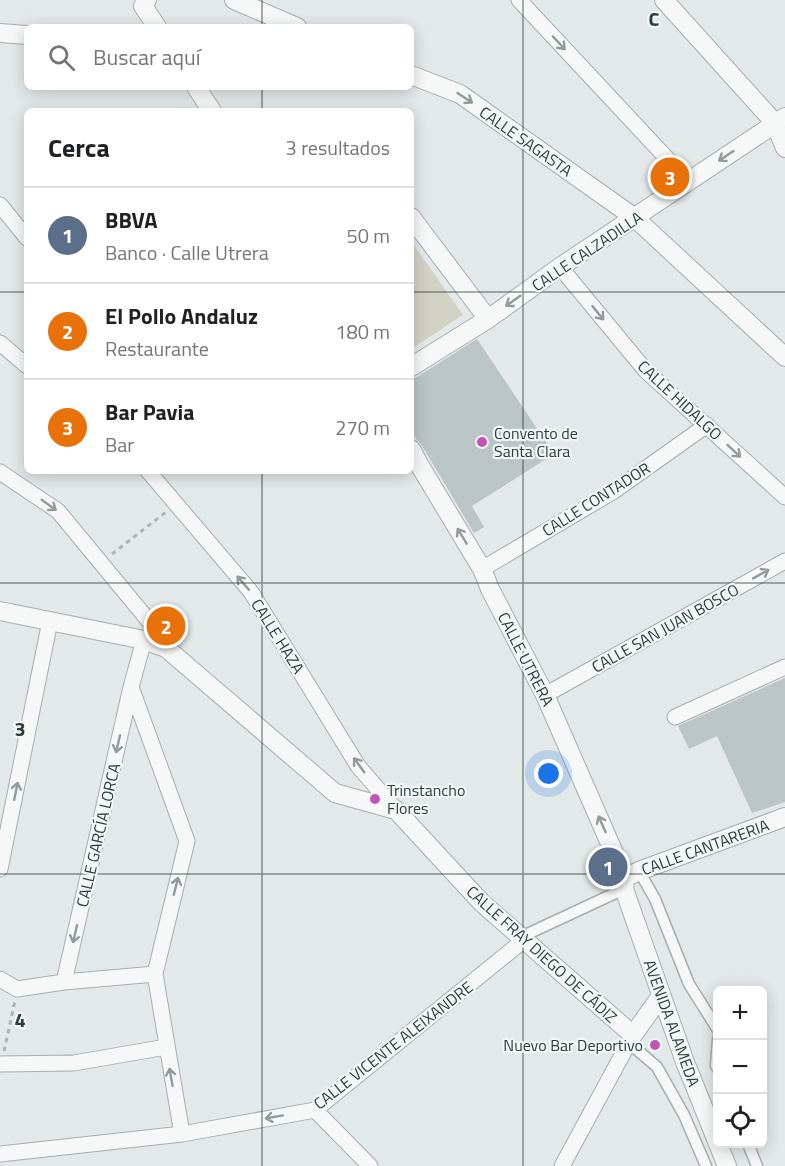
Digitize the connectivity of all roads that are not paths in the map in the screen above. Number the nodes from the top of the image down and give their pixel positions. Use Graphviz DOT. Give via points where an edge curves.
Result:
graph roads {
  1 [pos="147,0"];
  2 [pos="234,0"];
  3 [pos="519,0"];
  4 [pos="664,0"];
  5 [pos="155,24"];
  6 [pos="290,24"];
  7 [pos="0,33"];
  8 [pos="24,35"];
  9 [pos="414,76"];
  10 [pos="198,90"];
  11 [pos="210,108"];
  12 [pos="780,120"];
  13 [pos="785,148"];
  14 [pos="688,181"];
  15 [pos="1,210"];
  16 [pos="635,219"];
  17 [pos="414,221"];
  18 [pos="24,235"];
  19 [pos="560,267"];
  20 [pos="488,319"];
  21 [pos="0,343"];
  22 [pos="785,357"];
  23 [pos="24,363"];
  24 [pos="414,365"];
  25 [pos="706,425"];
  26 [pos="414,455"];
  27 [pos="0,472"];
  28 [pos="151,474"];
  29 [pos="785,498"];
  30 [pos="785,561"];
  31 [pos="482,569"];
  32 [pos="0,611"];
  33 [pos="50,621"];
  34 [pos="144,640"];
  35 [pos="166,648"];
  36 [pos="785,667"];
  37 [pos="131,687"];
  38 [pos="545,695"];
  39 [pos="675,717"];
  40 [pos="396,810"];
  41 [pos="785,817"];
  42 [pos="0,869"];
  43 [pos="629,879"];
  44 [pos="522,939"];
  45 [pos="155,974"];
  46 [pos="0,979"];
  47 [pos="64,982"];
  48 [pos="661,996"];
  49 [pos="713,1023"];
  50 [pos="631,1039"];
  51 [pos="166,1047"];
  52 [pos="1,1061"];
  53 [pos="315,1110"];
  54 [pos="182,1134"];
  55 [pos="750,1148"];
  56 [pos="0,1154"];
  57 [pos="361,1163"];
  58 [pos="562,1166"];
  59 [pos="706,1166"];
  60 [pos="726,1166"];
  61 [pos="757,1166"];
  1 -- 5 [label="street" via="142,6"];
  2 -- 6 [label="street"];
  3 -- 14 [label="street, one-way"];
  4 -- 12 [label="street"];
  7 -- 8 [label="street"];
  9 -- 16 [label="street, CALLE SAGASTA, one-way" via="459,94"];
  10 -- 11 [label="street"];
  12 -- 13 [label="street"];
  12 -- 14 [label="street, CALLE CALZADILLA, one-way"];
  14 -- 16 [label="street, CALLE CALZADILLA"];
  15 -- 18 [label="street"];
  16 -- 19 [label="street, CALLE CALZADILLA"];
  16 -- 22 [label="street, CALLE SAGASTA"];
  17 -- 20 [label="street"];
  19 -- 20 [label="street, CALLE CALZADILLA, one-way"];
  19 -- 25 [label="street, CALLE HIDALGO, one-way" via="646,371"];
  20 -- 24 [label="street, CALLE CALZADILLA"];
  21 -- 23 [label="street"];
  25 -- 29 [label="street, CALLE HIDALGO, one-way"];
  25 -- 31 [label="street, CALLE CONTADOR" via="614,491"];
  31 -- 26 [label="street, CALLE UTRERA, one-way"];
  27 -- 35 [label="street, one-way" via="58,511 153,626"];
  40 -- 28 [label="street, CALLE HAZA, one-way" via="358,766 251,592"];
  38 -- 30 [label="street, CALLE SAN JUAN BOSCO, one-way"];
  31 -- 38 [label="street, CALLE UTRERA"];
  32 -- 33 [label="street"];
  33 -- 34 [label="street"];
  42 -- 33 [label="street, one-way"];
  34 -- 35 [label="street"];
  34 -- 37 [label="street, CALLE GARCÍA LORCA"];
  35 -- 40 [label="street" via="335,793"];
  36 -- 39 [label="street"];
  45 -- 37 [label="street, one-way" via="187,841"];
  37 -- 47 [label="street, CALLE GARCÍA LORCA, one-way"];
  43 -- 38 [label="street, CALLE UTRERA, one-way"];
  40 -- 44 [label="street, CALLE FRAY DIEGO DE CÁDIZ" via="482,903"];
  41 -- 43 [label="street, CALLE CANTARERIA"];
  43 -- 44 [label="street"];
  43 -- 48 [label="street, AVENIDA ALAMEDA"];
  43 -- 49 [label="street" via="655,899 689,984"];
  44 -- 50 [label="street, CALLE FRAY DIEGO DE CÁDIZ"];
  44 -- 53 [label="street, CALLE VICENTE ALEIXANDRE"];
  45 -- 47 [label="street"];
  45 -- 51 [label="street"];
  46 -- 47 [label="street" via="17,989"];
  48 -- 50 [label="street"];
  48 -- 60 [label="street, AVENIDA ALAMEDA"];
  50 -- 58 [label="street"];
  50 -- 59 [label="street" via="657,1066"];
  51 -- 52 [label="street" via="74,1063"];
  54 -- 51 [label="street, one-way"];
  53 -- 54 [label="street, CALLE VICENTE ALEIXANDRE, one-way"];
  53 -- 57 [label="street"];
  54 -- 56 [label="street, CALLE VICENTE ALEIXANDRE"];
  55 -- 61 [label="street"];
}
